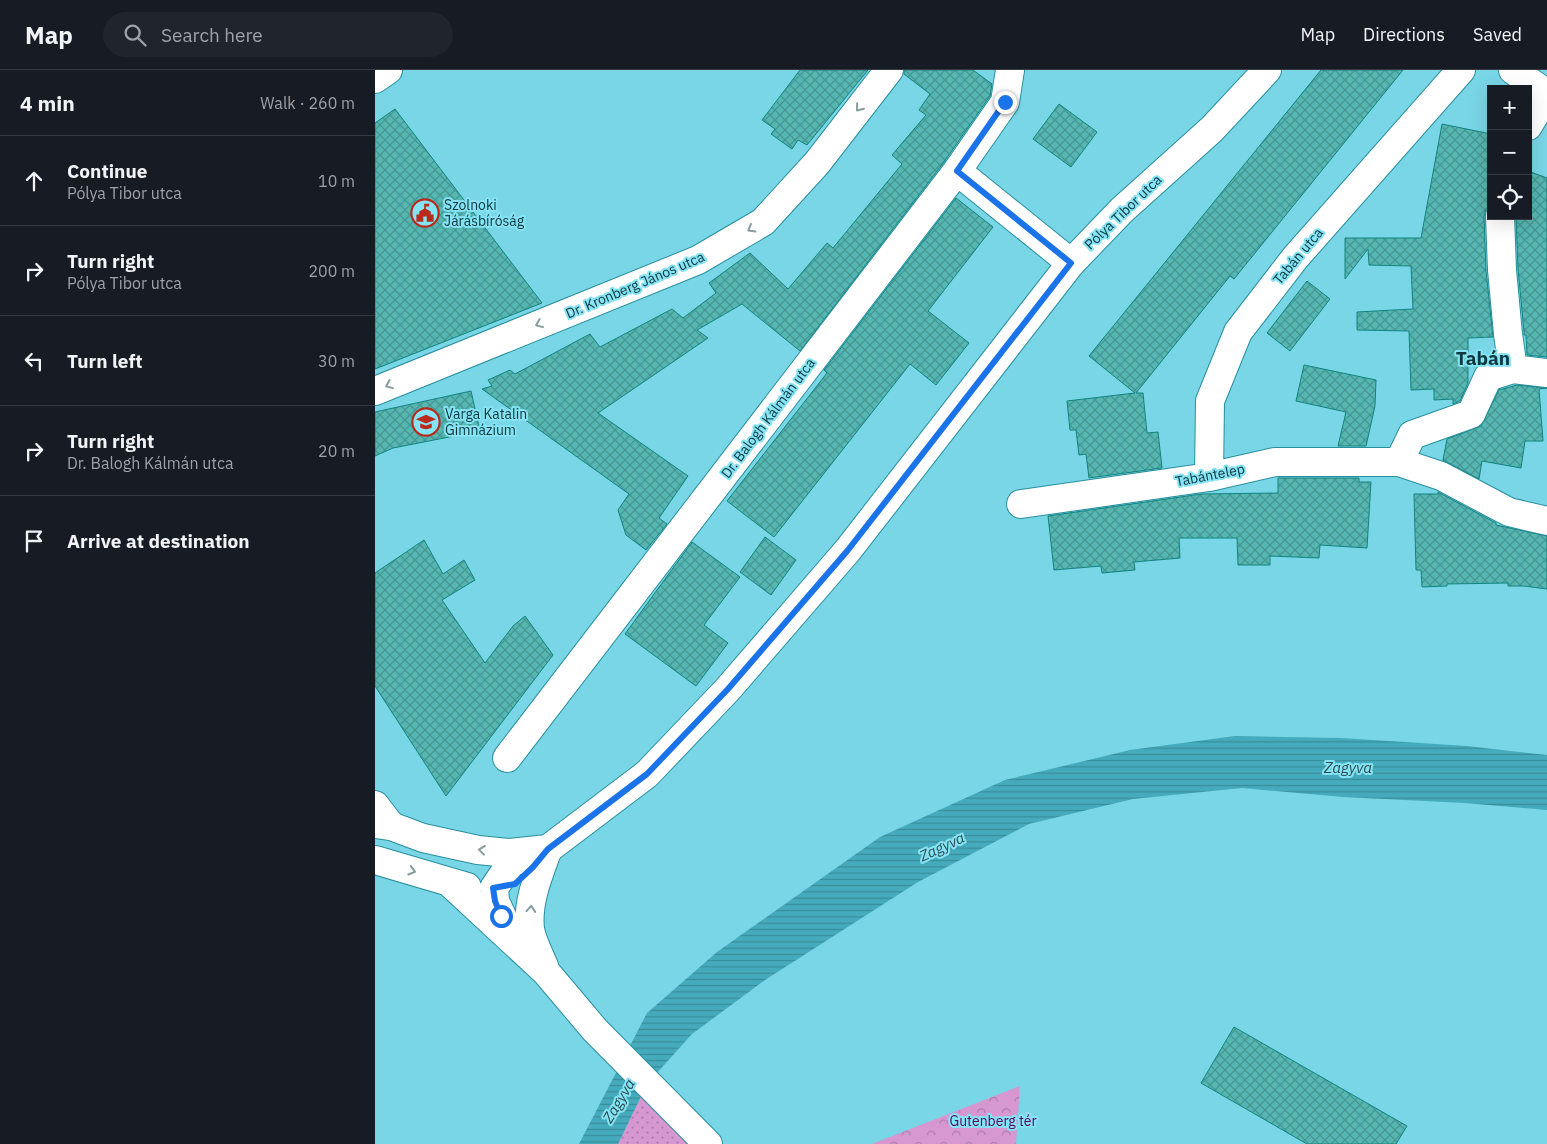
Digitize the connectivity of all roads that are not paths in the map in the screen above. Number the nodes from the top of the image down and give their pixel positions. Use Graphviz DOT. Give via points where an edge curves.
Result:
graph roads {
  1 [pos="388,70"];
  2 [pos="889,70"];
  3 [pos="1011,70"];
  4 [pos="1267,70"];
  5 [pos="1461,70"];
  6 [pos="1513,70"];
  7 [pos="375,79"];
  8 [pos="1547,94"];
  9 [pos="1532,119"];
  10 [pos="957,171"];
  11 [pos="1500,220"];
  12 [pos="1071,263"];
  13 [pos="1513,369"];
  14 [pos="1547,373"];
  15 [pos="375,391"];
  16 [pos="1399,462"];
  17 [pos="1209,477"];
  18 [pos="1021,504"];
  19 [pos="1547,521"];
  20 [pos="507,758"];
  21 [pos="380,818"];
  22 [pos="548,849"];
  23 [pos="375,860"];
  24 [pos="471,886"];
  25 [pos="513,940"];
  26 [pos="546,972"];
  27 [pos="708,1144"];
  1 -- 7 [label="street"];
  2 -- 15 [label="street, Dr. Kronberg János utca, one-way" via="817,163 763,222 698,260"];
  3 -- 10 [label="street, Dr. Balogh Kálmán utca" via="1005,102"];
  4 -- 12 [label="street, Pólya Tibor utca" via="1212,129 1122,210"];
  5 -- 17 [label="street, Tabán utca" via="1295,258 1238,332 1210,402"];
  6 -- 8 [label="street"];
  8 -- 9 [label="street"];
  10 -- 12 [label="street"];
  10 -- 20 [label="street, Dr. Balogh Kálmán utca"];
  11 -- 13 [label="street"];
  12 -- 22 [label="street, Pólya Tibor utca" via="848,550 728,689 647,774"];
  13 -- 14 [label="street"];
  13 -- 16 [label="street" via="1488,377 1471,414 1412,435"];
  16 -- 17 [label="street, Tabántelep" via="1275,462"];
  16 -- 19 [label="street, Tabántelep" via="1441,476 1509,512"];
  17 -- 18 [label="street, Tabántelep"];
  22 -- 21 [label="street, one-way" via="508,853 478,850 423,838"];
  21 -- 24 [label="street" via="439,857"];
  22 -- 24 [label="street, Pólya Tibor utca" via="515,884"];
  26 -- 22 [label="street, one-way" via="530,930 530,907"];
  23 -- 24 [label="street, one-way"];
  24 -- 25 [label="street"];
  24 -- 25 [label="street" via="495,901"];
  25 -- 26 [label="street"];
  26 -- 27 [label="street" via="595,1030"];
}
